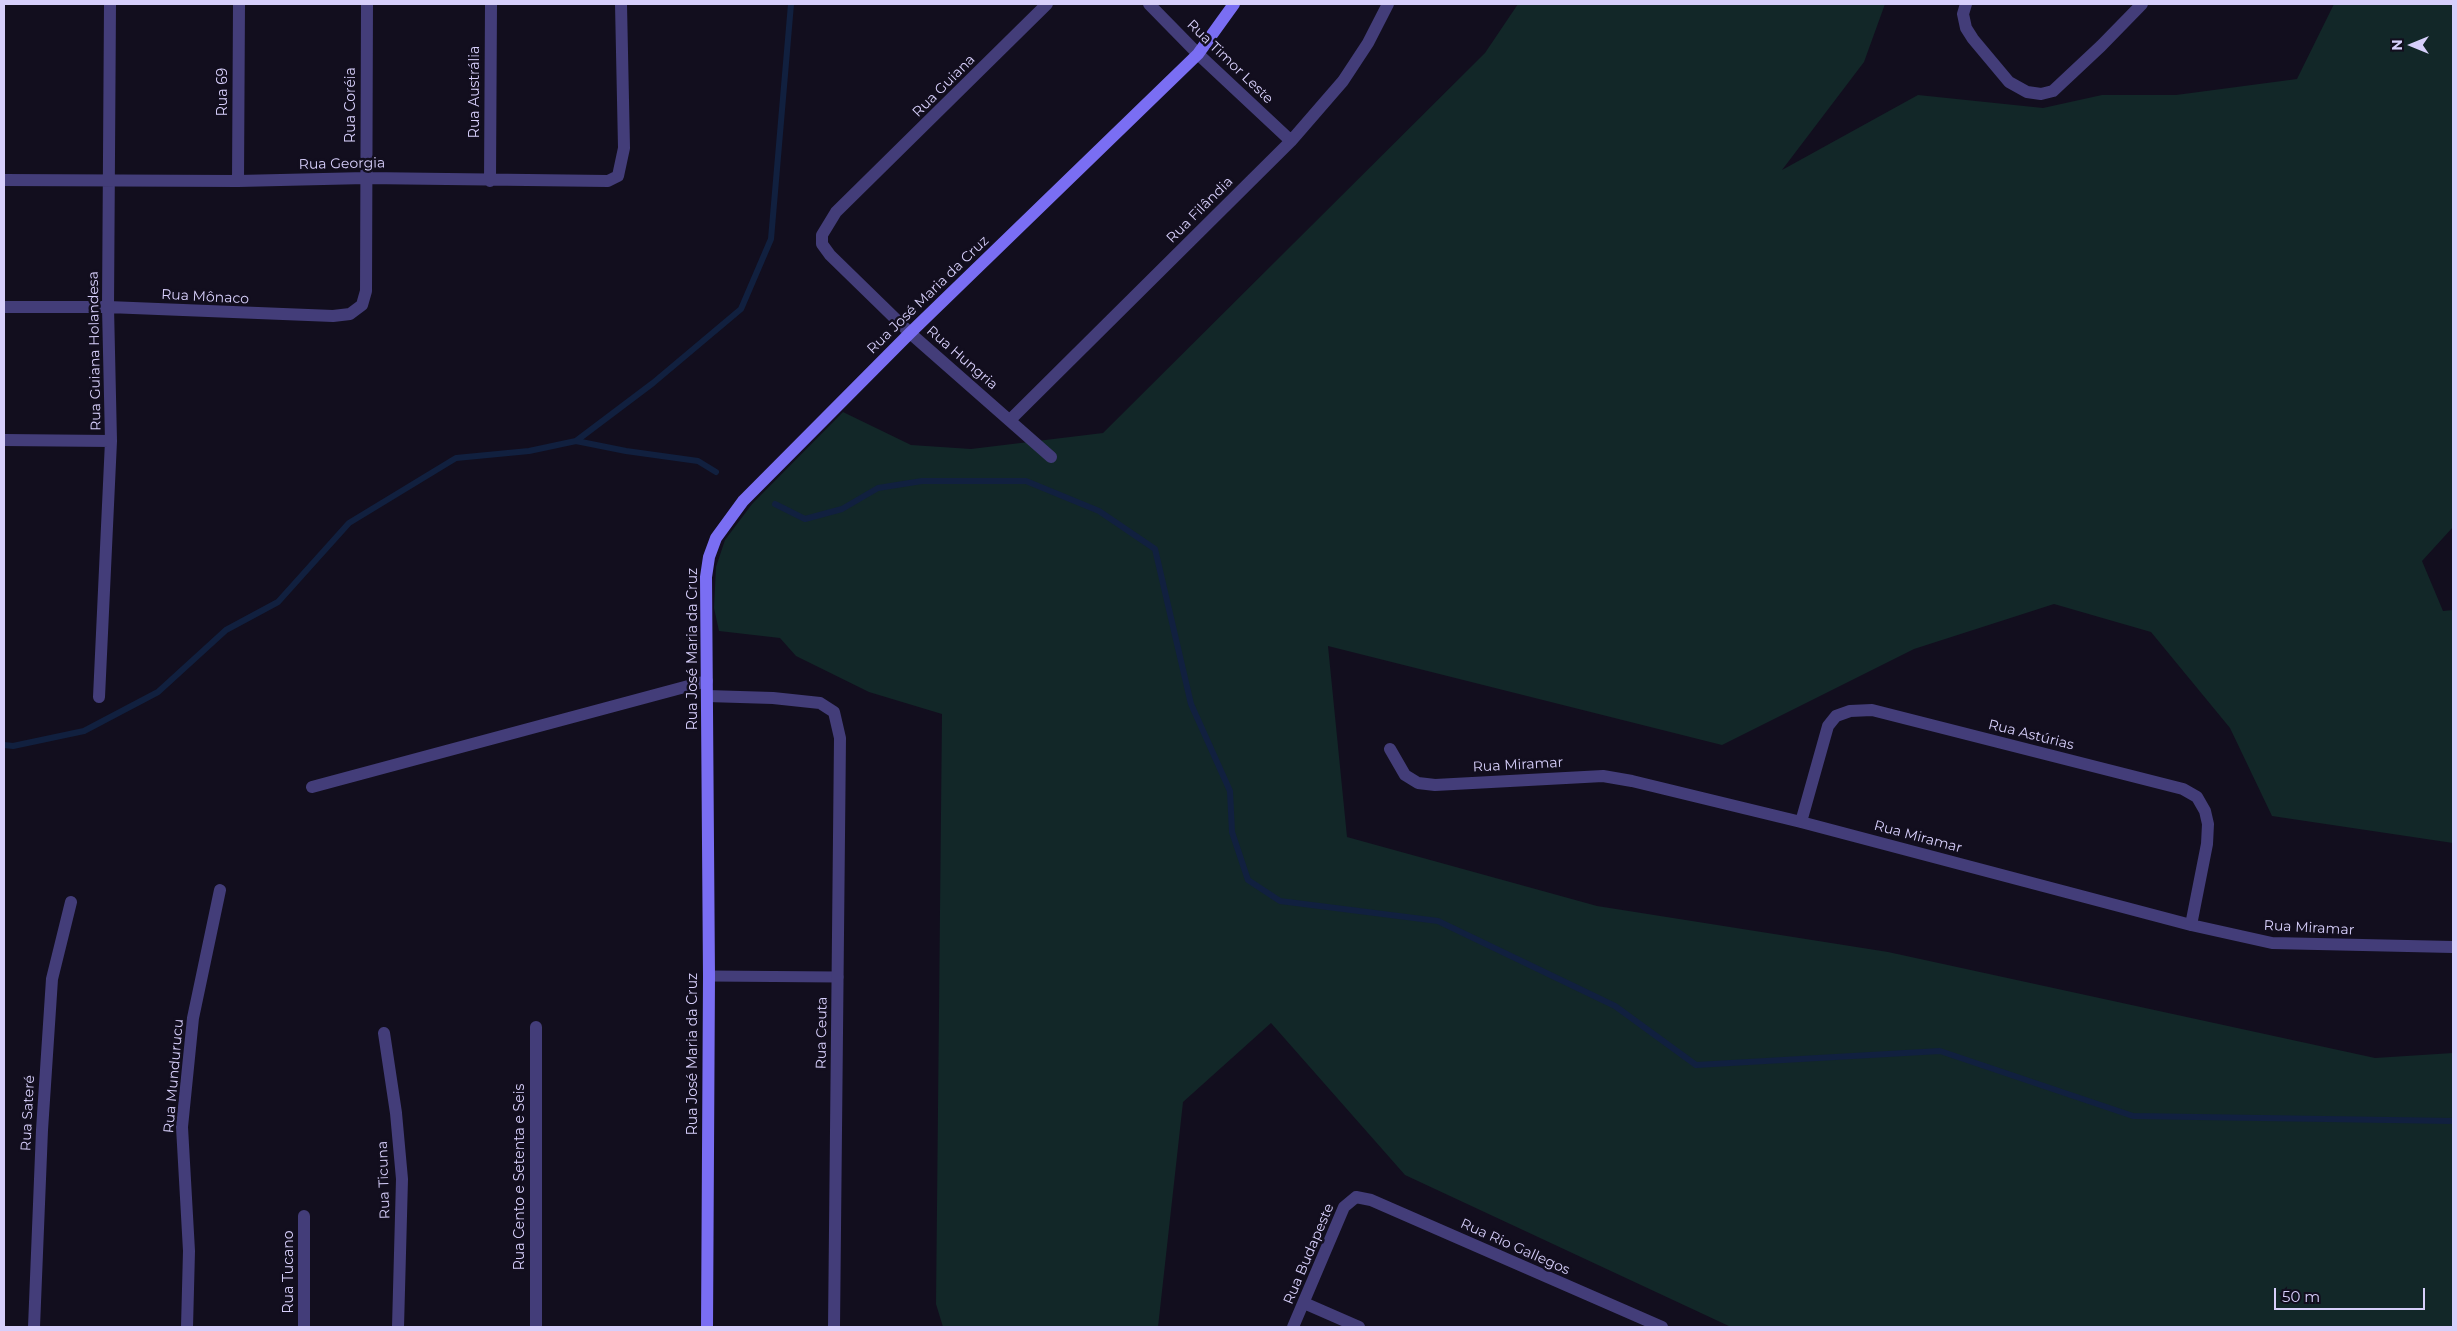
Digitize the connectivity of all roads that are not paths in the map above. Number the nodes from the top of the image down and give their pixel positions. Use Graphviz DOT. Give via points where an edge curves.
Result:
graph roads {
  1 [pos="110,4"];
  2 [pos="239,4"];
  3 [pos="367,4"];
  4 [pos="491,4"];
  5 [pos="621,4"];
  6 [pos="1047,4"];
  7 [pos="1149,4"];
  8 [pos="1234,4"];
  9 [pos="1388,4"];
  10 [pos="1966,4"];
  11 [pos="2142,4"];
  12 [pos="1198,54"];
  13 [pos="1291,141"];
  14 [pos="366,178"];
  15 [pos="4,180"];
  16 [pos="109,180"];
  17 [pos="238,181"];
  18 [pos="490,181"];
  19 [pos="862,189"];
  20 [pos="365,265"];
  21 [pos="4,307"];
  22 [pos="108,308"];
  23 [pos="910,333"];
  24 [pos="1010,420"];
  25 [pos="4,440"];
  26 [pos="111,441"];
  27 [pos="1051,457"];
  28 [pos="707,681"];
  29 [pos="707,696"];
  30 [pos="99,697"];
  31 [pos="1390,749"];
  32 [pos="312,787"];
  33 [pos="1801,822"];
  34 [pos="220,890"];
  35 [pos="71,902"];
  36 [pos="2191,925"];
  37 [pos="2453,947"];
  38 [pos="709,976"];
  39 [pos="838,977"];
  40 [pos="536,1027"];
  41 [pos="384,1033"];
  42 [pos="1356,1197"];
  43 [pos="304,1216"];
  44 [pos="1304,1303"];
  45 [pos="34,1327"];
  46 [pos="187,1327"];
  47 [pos="304,1327"];
  48 [pos="398,1327"];
  49 [pos="536,1327"];
  50 [pos="707,1327"];
  51 [pos="834,1327"];
  52 [pos="1293,1327"];
  53 [pos="1359,1327"];
  54 [pos="1662,1327"];
  1 -- 16 [label="street, Rua Guiana Holandesa"];
  2 -- 17 [label="street, Rua 69"];
  3 -- 14 [label="street, Rua Coréia"];
  4 -- 18 [label="street, Rua Austrália"];
  5 -- 18 [label="street, Rua Georgia" via="624,148 618,176 608,181"];
  6 -- 19 [label="street, Rua Guiana"];
  7 -- 12 [label="street, Rua Timor Leste"];
  8 -- 12 [label="street, Rua José Maria da Cruz"];
  9 -- 13 [label="street, Rua Filândia" via="1343,81"];
  10 -- 11 [label="street" via="1963,14 1966,28 2009,82 2027,92 2041,94 2053,91"];
  12 -- 13 [label="street, Rua Timor Leste"];
  12 -- 23 [label="street, Rua José Maria da Cruz"];
  13 -- 24 [label="street, Rua Filândia"];
  14 -- 17 [label="street, Rua Georgia"];
  14 -- 18 [label="street, Rua Georgia"];
  14 -- 20 [label="street, Rua Coréia"];
  15 -- 16 [label="street, Rua Georgia"];
  16 -- 17 [label="street, Rua Georgia"];
  16 -- 22 [label="street, Rua Guiana Holandesa"];
  19 -- 23 [label="street, Rua Hungria" via="836,212 822,236 822,244"];
  20 -- 22 [label="street, Rua Mônaco" via="366,291 362,305 350,314 281,315"];
  21 -- 22 [label="street, Rua Mônaco"];
  22 -- 26 [label="street, Rua Guiana Holandesa"];
  23 -- 24 [label="street, Rua Hungria"];
  23 -- 28 [label="street, Rua José Maria da Cruz" via="743,501 716,538 706,577"];
  24 -- 27 [label="street, Rua Hungria"];
  25 -- 26 [label="street"];
  26 -- 30 [label="street, Rua Guiana Holandesa"];
  28 -- 29 [label="street, Rua José Maria da Cruz"];
  28 -- 32 [label="street"];
  29 -- 38 [label="street, Rua José Maria da Cruz"];
  29 -- 39 [label="street, Rua Ceuta" via="773,698 820,704 834,712 840,738"];
  31 -- 33 [label="street, Rua Miramar" via="1406,775 1418,782 1435,785 1603,776"];
  33 -- 36 [label="street, Rua Miramar"];
  33 -- 36 [label="street, Rua Astúrias" via="1828,726 1836,716 1850,710 1872,710 2182,788 2197,797 2208,824"];
  34 -- 46 [label="street, Rua Mundurucu" via="193,1018 182,1127 189,1252"];
  35 -- 45 [label="street, Rua Sateré" via="52,979"];
  36 -- 37 [label="street, Rua Miramar" via="2272,943"];
  38 -- 39 [label="lane"];
  38 -- 50 [label="street, Rua José Maria da Cruz"];
  39 -- 51 [label="street, Rua Ceuta"];
  40 -- 49 [label="street, Rua Cento e Setenta e Seis"];
  41 -- 48 [label="street, Rua Ticuna" via="402,1179"];
  42 -- 44 [label="street, Rua Budapeste" via="1344,1207"];
  42 -- 54 [label="street, Rua Rio Gallegos" via="1380,1204"];
  43 -- 47 [label="street, Rua Tucano"];
  44 -- 52 [label="street, Rua Budapeste"];
  44 -- 53 [label="street"];
}
